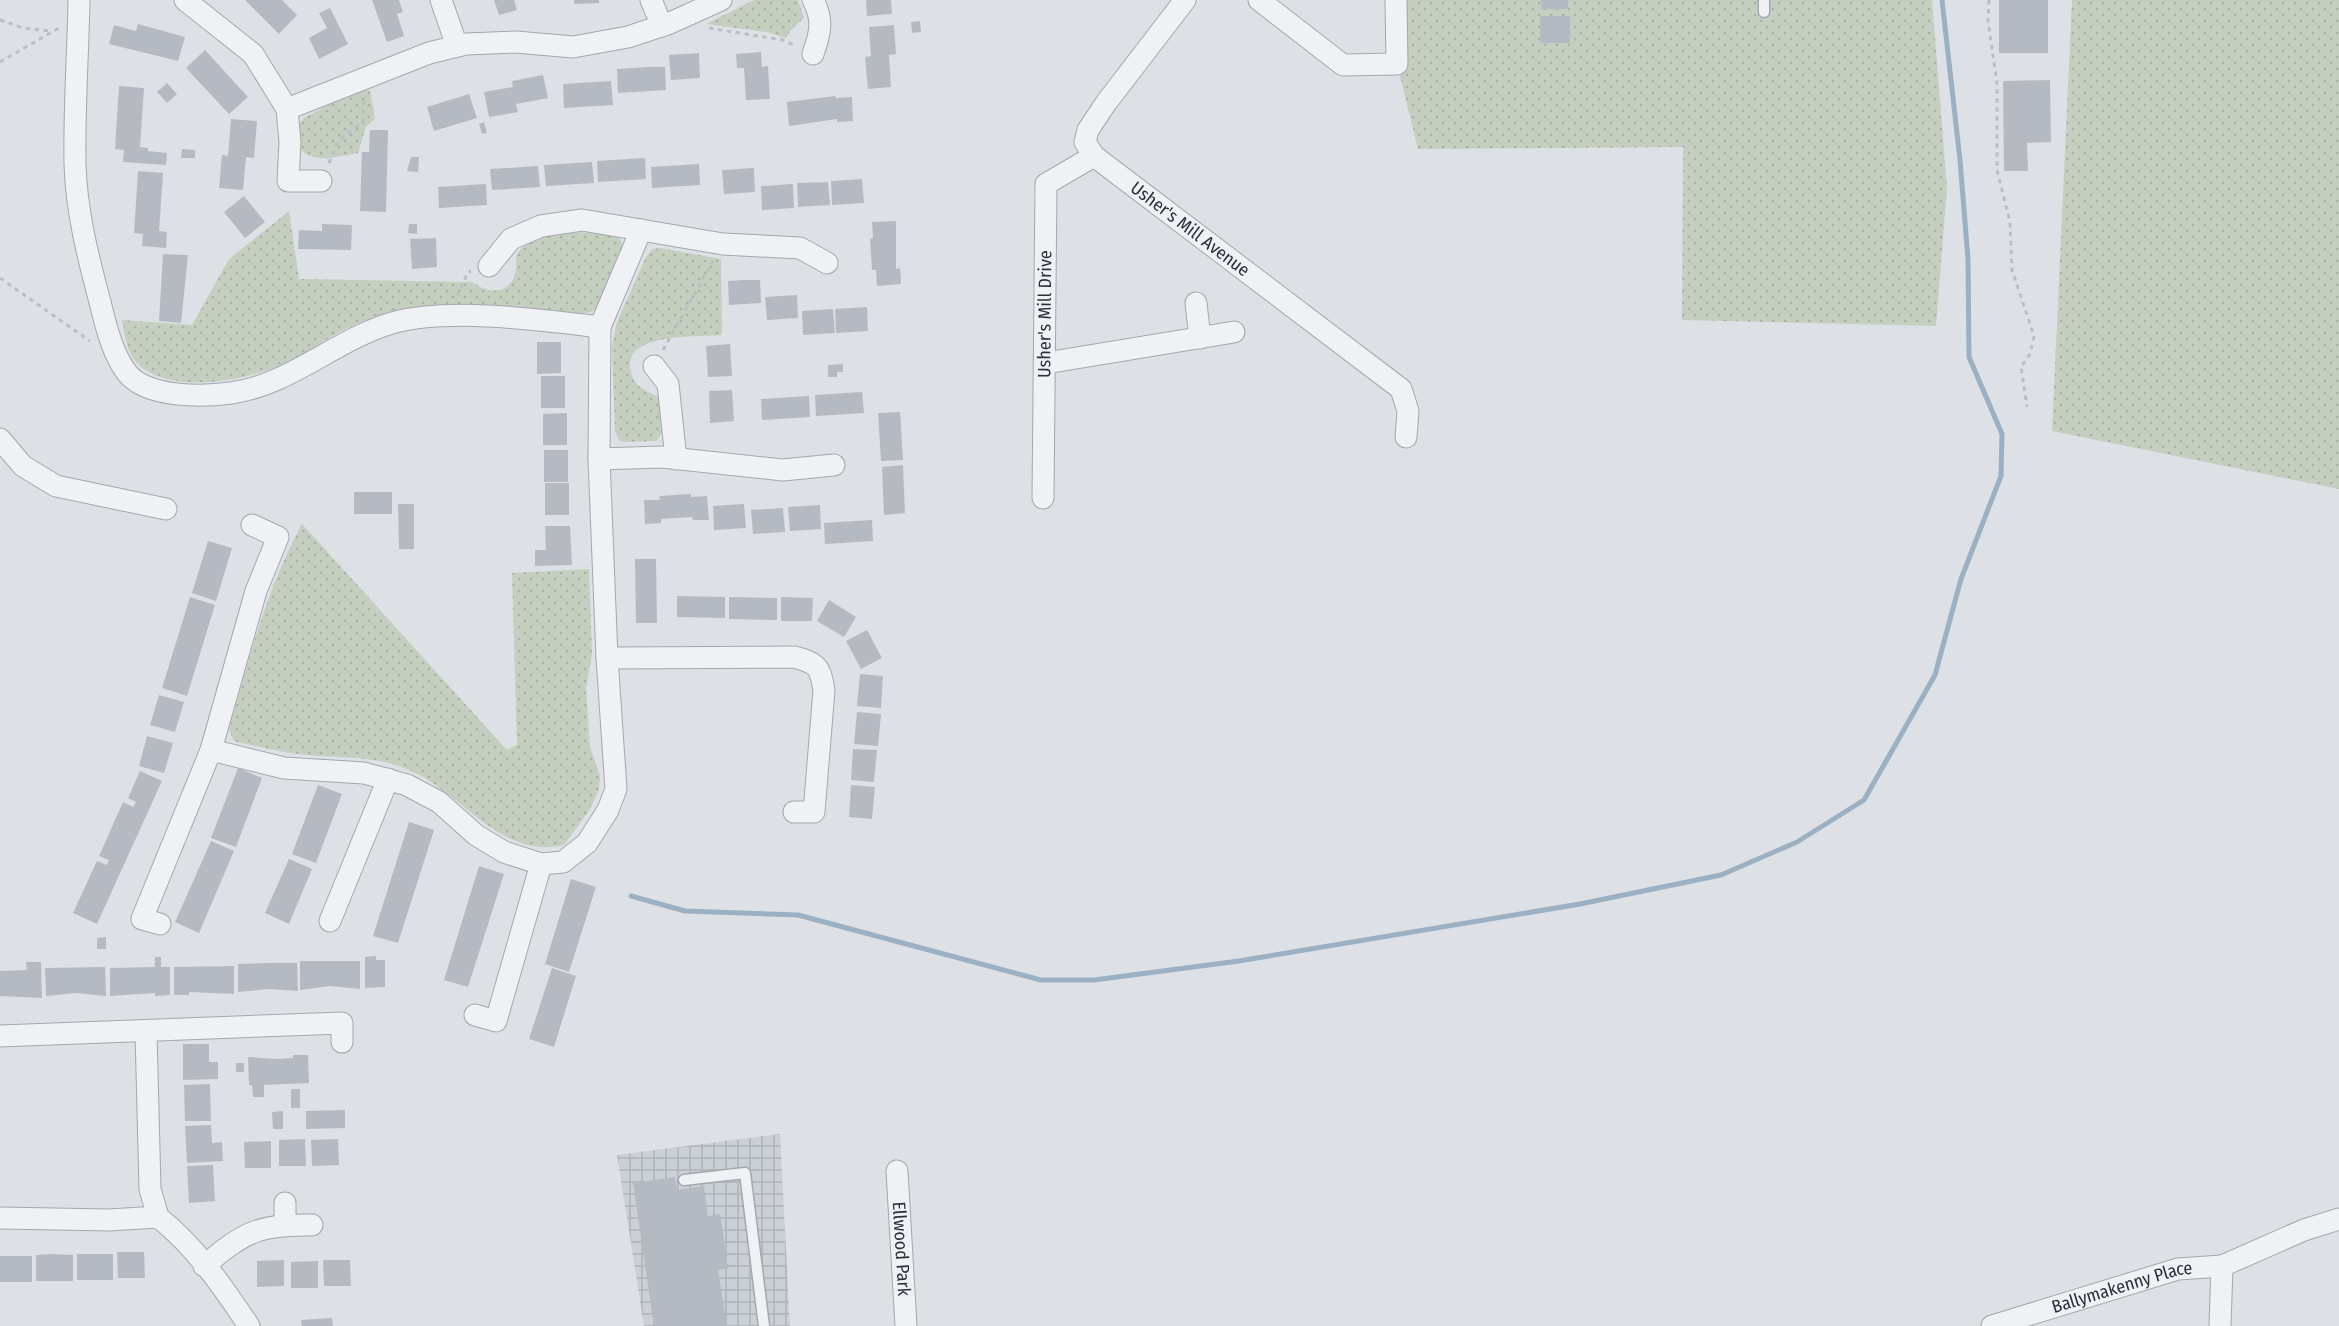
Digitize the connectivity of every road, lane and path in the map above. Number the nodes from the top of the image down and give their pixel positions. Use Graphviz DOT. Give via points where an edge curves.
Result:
graph roads {
  1 [pos="185,0"];
  2 [pos="441,0"];
  3 [pos="651,0"];
  4 [pos="722,0"];
  5 [pos="813,0"];
  6 [pos="1185,0"];
  7 [pos="1259,0"];
  8 [pos="1396,0"];
  9 [pos="1764,0"];
  10 [pos="1989,0"];
  11 [pos="79,8"];
  12 [pos="1764,12"];
  13 [pos="686,16"];
  14 [pos="0,20"];
  15 [pos="662,26"];
  16 [pos="53,32"];
  17 [pos="457,46"];
  18 [pos="813,54"];
  19 [pos="0,62"];
  20 [pos="365,77"];
  21 [pos="287,109"];
  22 [pos="1094,156"];
  23 [pos="321,181"];
  24 [pos="641,230"];
  25 [pos="723,244"];
  26 [pos="827,263"];
  27 [pos="489,266"];
  28 [pos="0,278"];
  29 [pos="1196,303"];
  30 [pos="433,317"];
  31 [pos="600,327"];
  32 [pos="1234,332"];
  33 [pos="1200,338"];
  34 [pos="110,340"];
  35 [pos="1046,363"];
  36 [pos="654,366"];
  37 [pos="2027,407"];
  38 [pos="1406,437"];
  39 [pos="0,439"];
  40 [pos="599,459"];
  41 [pos="676,459"];
  42 [pos="834,465"];
  43 [pos="1043,498"];
  44 [pos="166,509"];
  45 [pos="252,525"];
  46 [pos="607,658"];
  47 [pos="211,750"];
  48 [pos="388,779"];
  49 [pos="794,812"];
  50 [pos="541,864"];
  51 [pos="330,921"];
  52 [pos="160,924"];
  53 [pos="476,1015"];
  54 [pos="146,1032"];
  55 [pos="0,1036"];
  56 [pos="342,1042"];
  57 [pos="897,1171"];
  58 [pos="684,1180"];
  59 [pos="158,1217"];
  60 [pos="0,1218"];
  61 [pos="2339,1219"];
  62 [pos="312,1225"];
  63 [pos="204,1266"];
  64 [pos="2222,1266"];
  65 [pos="249,1326"];
  66 [pos="764,1326"];
  67 [pos="906,1326"];
  68 [pos="1992,1326"];
  69 [pos="2220,1326"];
  1 -- 21 [label="street" via="254,54"];
  2 -- 17 [label="street"];
  3 -- 15 [label="street"];
  4 -- 13 [label="street"];
  5 -- 18 [label="street" via="822,29"];
  6 -- 22 [label="street" via="1088,130 1085,142"];
  7 -- 8 [label="street" via="1343,64 1397,64"];
  9 -- 12 [label="lane"];
  10 -- 37 [label="path" via="1988,21 1997,83 1997,170 2010,222 2012,270 2034,336 2030,354 2021,368"];
  11 -- 16 [label="path"];
  11 -- 34 [label="street" via="75,165 84,242"];
  13 -- 15 [label="street"];
  13 -- 18 [label="path" via="702,27 783,40"];
  14 -- 16 [label="path"];
  15 -- 17 [label="street" via="573,47 516,42"];
  16 -- 19 [label="path"];
  17 -- 20 [label="street"];
  20 -- 21 [label="street"];
  20 -- 23 [label="path" via="363,122 339,140"];
  21 -- 23 [label="street" via="288,181"];
  22 -- 35 [label="street, Usher's Mill Drive" via="1046,184"];
  22 -- 38 [label="street, Usher's Mill Avenue" via="1401,389 1408,411"];
  24 -- 25 [label="street"];
  24 -- 27 [label="street" via="582,220 541,226 511,239"];
  24 -- 31 [label="street"];
  25 -- 26 [label="street" via="800,248"];
  25 -- 36 [label="path"];
  27 -- 30 [label="path" via="468,272 455,298"];
  28 -- 34 [label="path" via="87,340 102,345"];
  29 -- 33 [label="street"];
  30 -- 31 [label="street" via="515,317"];
  30 -- 34 [label="street" via="392,323 273,383 232,393 184,397 152,389 128,375"];
  31 -- 40 [label="street"];
  32 -- 33 [label="street"];
  33 -- 35 [label="street"];
  35 -- 43 [label="street, Usher's Mill Drive"];
  36 -- 41 [label="street" via="668,384"];
  39 -- 44 [label="street" via="22,466 56,486"];
  40 -- 41 [label="street"];
  40 -- 46 [label="street"];
  41 -- 42 [label="street" via="783,470"];
  45 -- 47 [label="street" via="278,537 256,591"];
  46 -- 49 [label="street" via="794,657 813,662 821,672 824,690 814,812"];
  46 -- 50 [label="street" via="616,789 608,810 586,843 562,862"];
  47 -- 48 [label="street" via="284,768 364,773"];
  47 -- 52 [label="street" via="142,919"];
  48 -- 50 [label="street" via="439,802 476,835 504,852"];
  48 -- 51 [label="street"];
  50 -- 53 [label="street" via="496,1021"];
  54 -- 55 [label="street"];
  54 -- 56 [label="street" via="342,1023"];
  54 -- 59 [label="street" via="150,1189"];
  57 -- 67 [label="street, Ellwood Park"];
  58 -- 66 [label="lane" via="745,1173"];
  59 -- 60 [label="street"];
  59 -- 63 [label="street"];
  61 -- 64 [label="street, Ballymakenny Place"];
  62 -- 63 [label="street" via="285,1214 229,1245"];
  63 -- 65 [label="street"];
  64 -- 68 [label="street, Ballymakenny Place" via="2178,1269"];
  64 -- 69 [label="street"];
}
